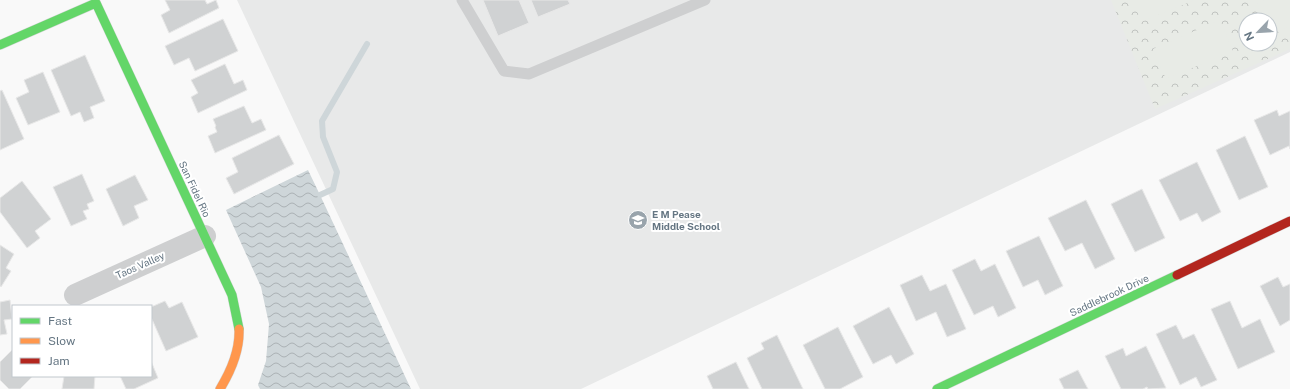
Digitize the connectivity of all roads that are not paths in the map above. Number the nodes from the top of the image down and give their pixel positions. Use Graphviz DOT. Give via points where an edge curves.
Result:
graph roads {
  1 [pos="462,0"];
  2 [pos="705,0"];
  3 [pos="0,45"];
  4 [pos="1290,221"];
  5 [pos="205,236"];
  6 [pos="75,295"];
  7 [pos="220,389"];
  8 [pos="937,389"];
  1 -- 2 [label="lane" via="504,71 529,74"];
  3 -- 5 [label="street, San Fidel Rio" via="96,3"];
  4 -- 8 [label="street, Saddlebrook Drive"];
  5 -- 6 [label="street, Taos Valley"];
  5 -- 7 [label="street, San Fidel Rio" via="232,295 239,327 236,358"];
}
